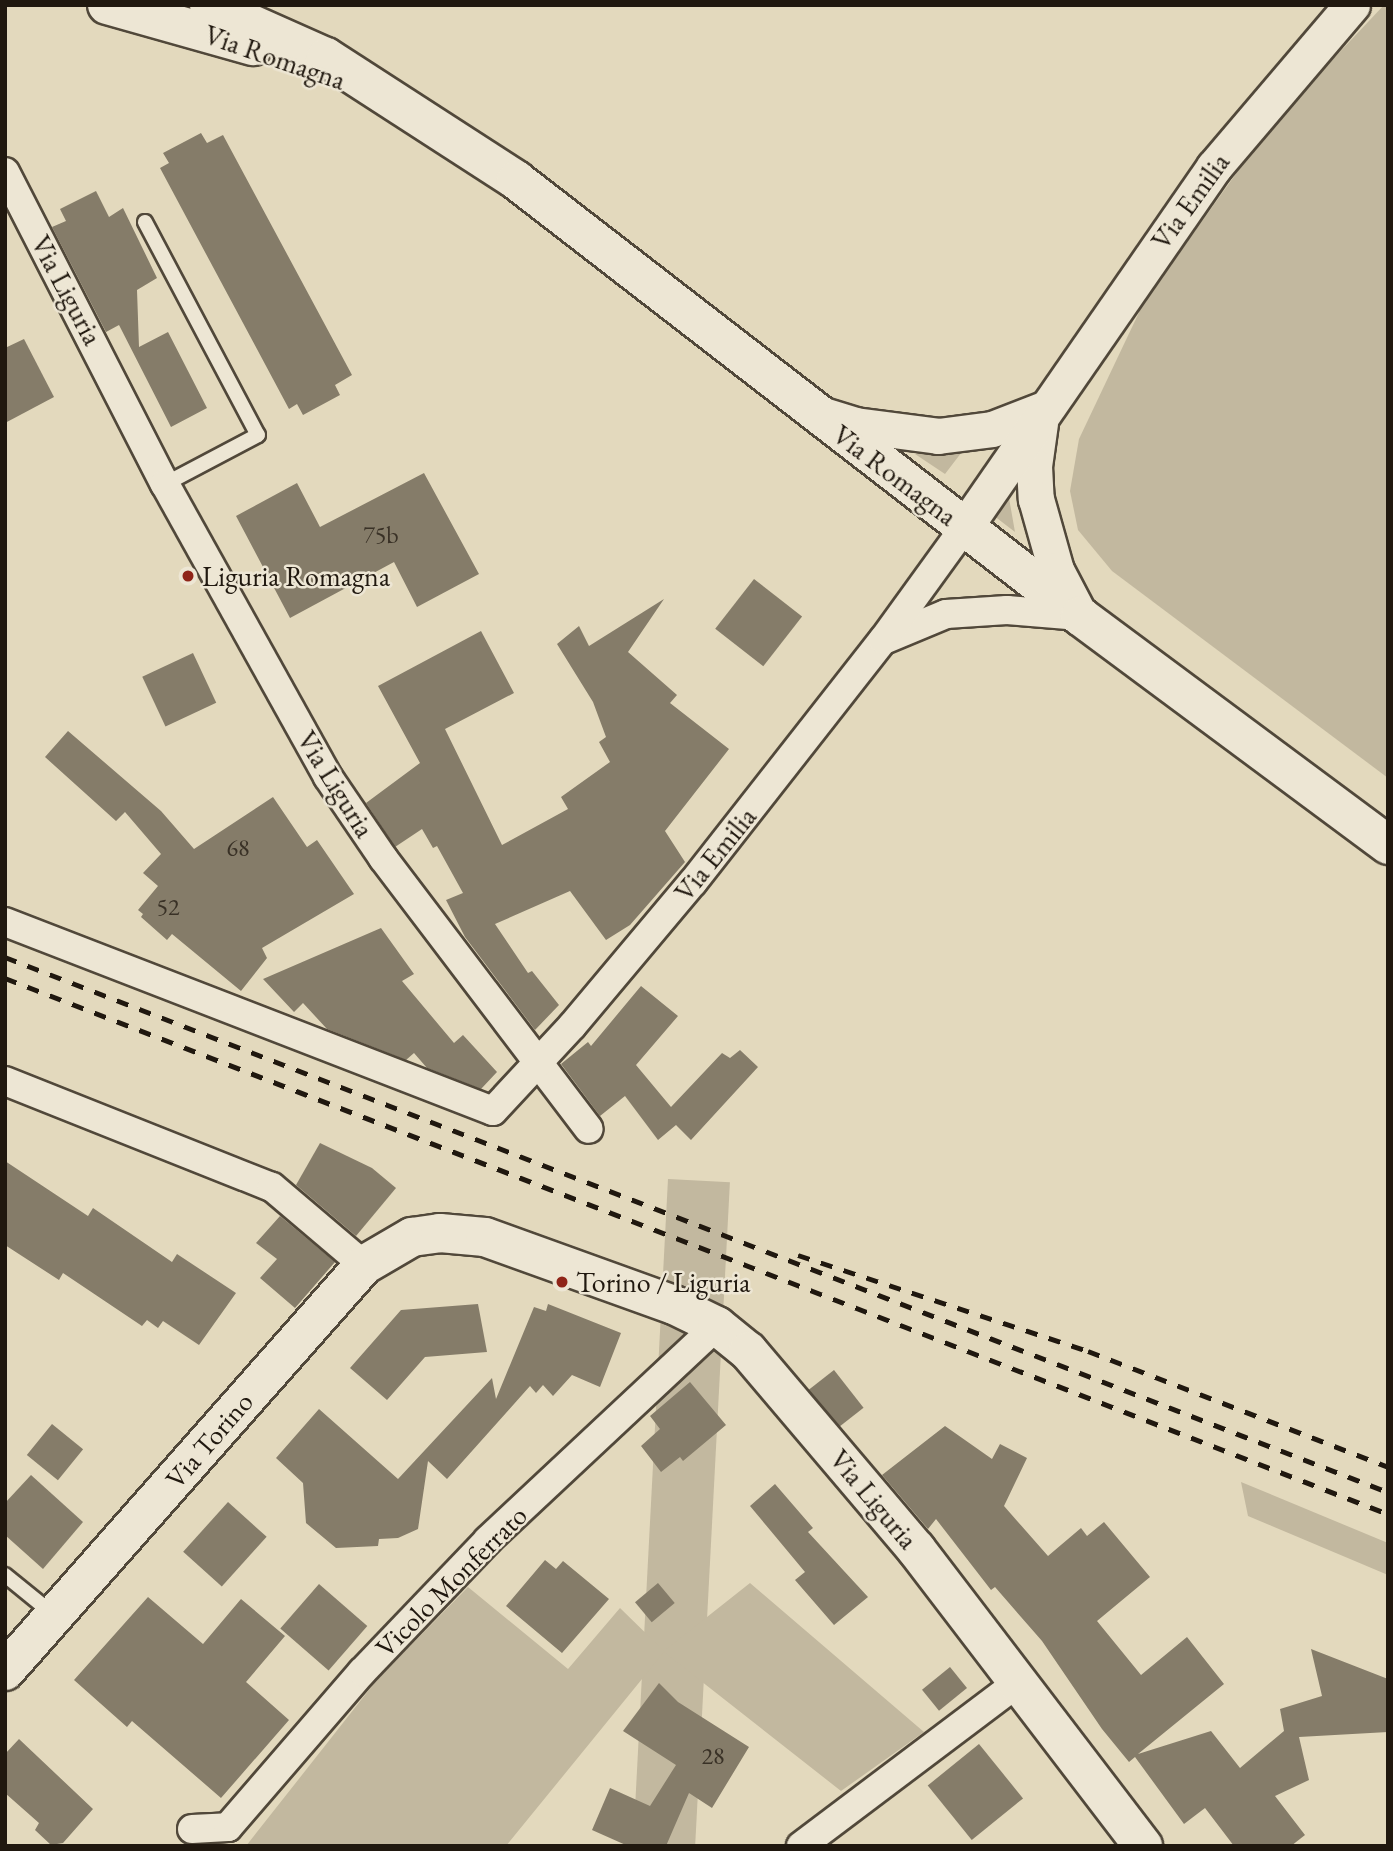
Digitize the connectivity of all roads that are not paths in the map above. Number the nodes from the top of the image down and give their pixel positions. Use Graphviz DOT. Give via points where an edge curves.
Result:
graph roads {
  1 [pos="107,5"];
  2 [pos="209,5"];
  3 [pos="1352,5"];
  4 [pos="401,106"];
  5 [pos="5,172"];
  6 [pos="145,222"];
  7 [pos="1044,409"];
  8 [pos="811,411"];
  9 [pos="165,484"];
  10 [pos="964,528"];
  11 [pos="1080,616"];
  12 [pos="883,640"];
  13 [pos="1388,845"];
  14 [pos="5,922"];
  15 [pos="540,1063"];
  16 [pos="5,1081"];
  17 [pos="589,1129"];
  18 [pos="364,1265"];
  19 [pos="717,1325"];
  20 [pos="5,1575"];
  21 [pos="54,1615"];
  22 [pos="5,1671"];
  23 [pos="1017,1683"];
  24 [pos="192,1829"];
  25 [pos="801,1846"];
  26 [pos="1143,1846"];
  1 -- 4 [label="main road, Via Romagna" via="269,50"];
  2 -- 4 [label="main road, Via Romagna" via="327,57"];
  3 -- 7 [label="street, Via Emilia" via="1214,167"];
  4 -- 8 [label="main road, Via Romagna" via="516,180"];
  5 -- 9 [label="street, Via Liguria"];
  6 -- 9 [label="lane" via="258,435"];
  7 -- 8 [label="street" via="992,429 938,436 855,425"];
  7 -- 10 [label="street, Via Emilia"];
  7 -- 11 [label="street, Via Emilia" via="1035,442 1036,499 1056,570"];
  8 -- 10 [label="main road, Via Romagna"];
  9 -- 15 [label="street, Via Liguria" via="328,777 383,858"];
  10 -- 11 [label="main road, Via Romagna"];
  10 -- 12 [label="street, Via Emilia"];
  11 -- 12 [label="street, Via Emilia" via="1007,610 946,614"];
  11 -- 13 [label="main road, Via Romagna"];
  12 -- 15 [label="street, Via Emilia" via="693,883"];
  14 -- 15 [label="street" via="493,1111"];
  15 -- 17 [label="street, Via Liguria"];
  16 -- 18 [label="street" via="272,1187"];
  18 -- 19 [label="main road, Via Torino" via="412,1237 440,1233 485,1237 595,1274"];
  18 -- 21 [label="main road, Via Torino"];
  19 -- 23 [label="main road, Via Liguria" via="748,1351 794,1402 916,1549"];
  19 -- 24 [label="street, Vicolo Monferrato" via="488,1540 362,1672 228,1827"];
  20 -- 21 [label="lane"];
  21 -- 22 [label="main road, Via Torino"];
  23 -- 25 [label="street"];
  23 -- 26 [label="main road, Via Liguria"];
}
